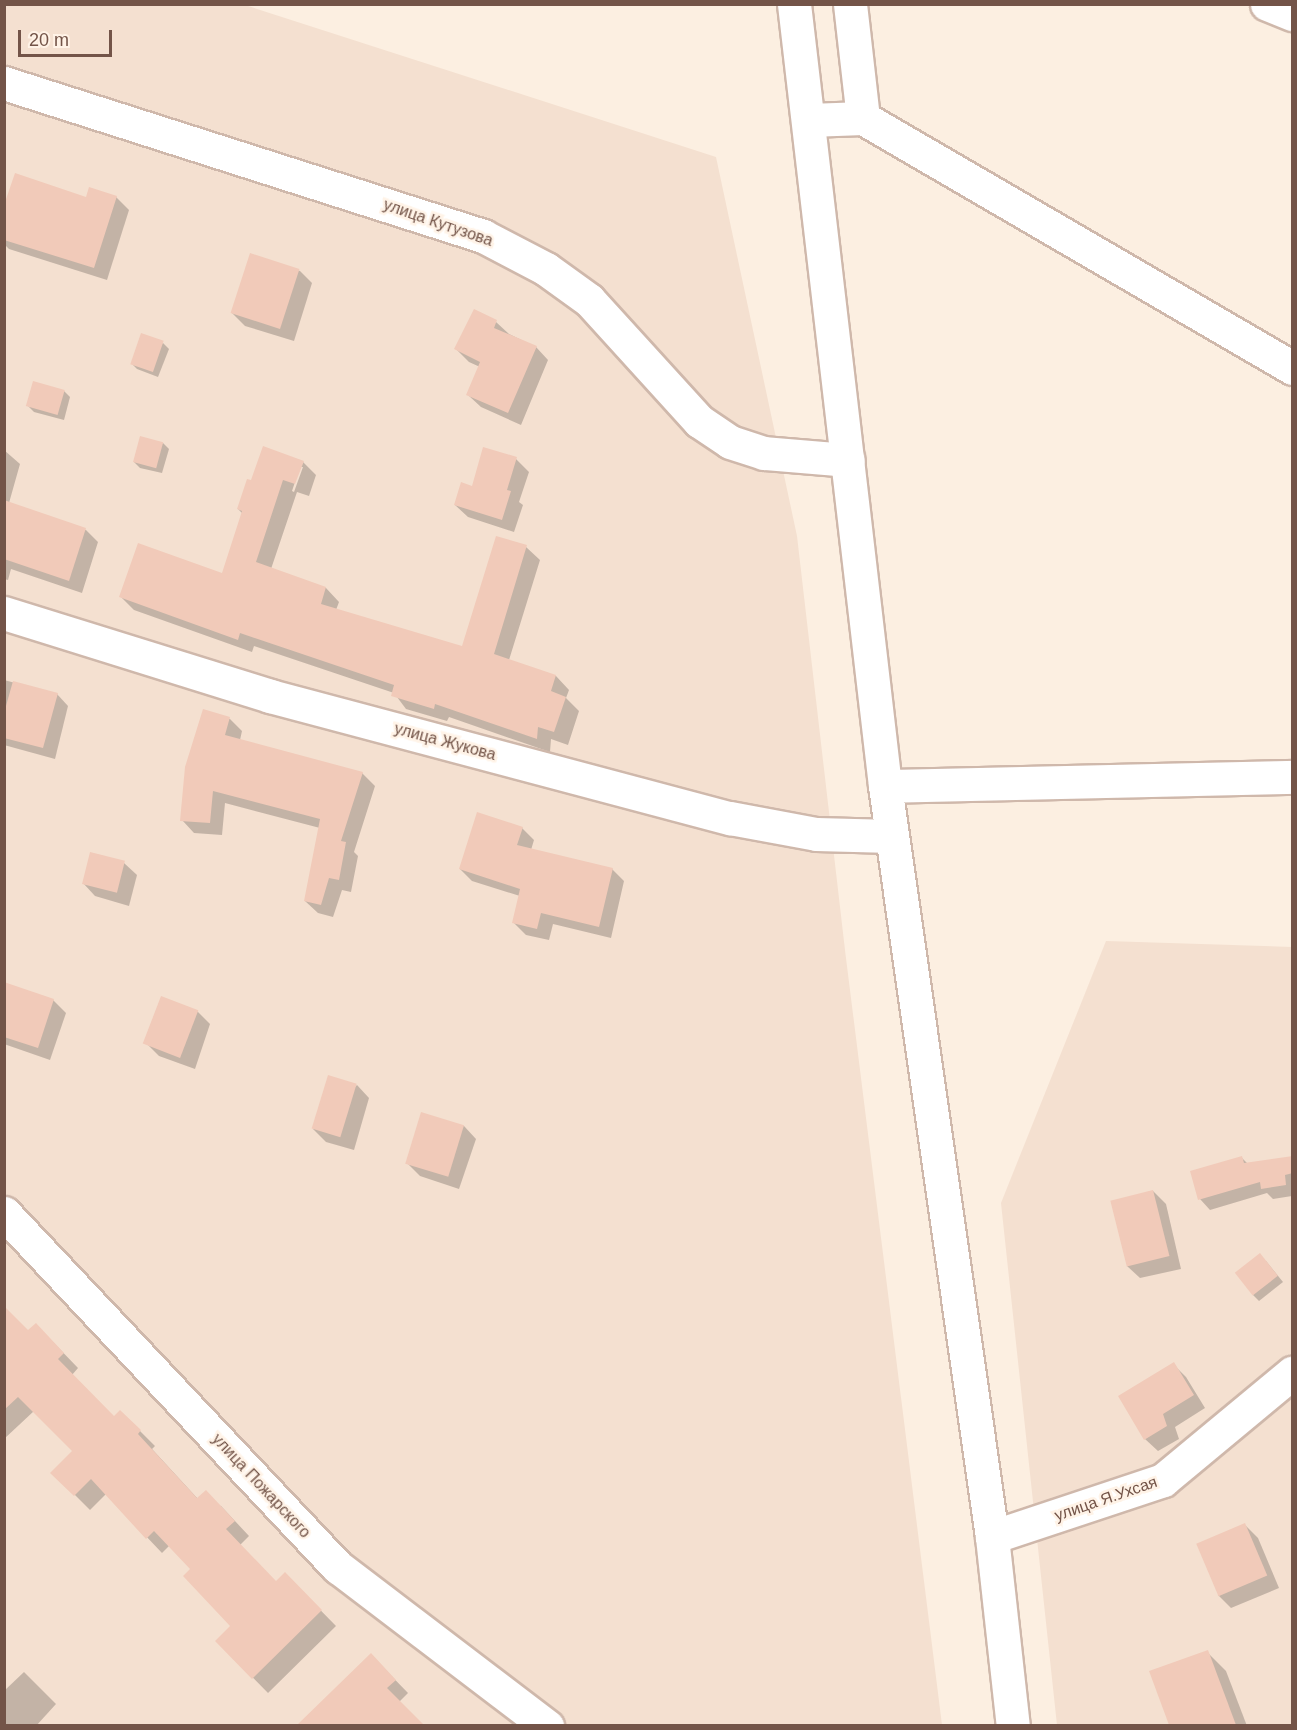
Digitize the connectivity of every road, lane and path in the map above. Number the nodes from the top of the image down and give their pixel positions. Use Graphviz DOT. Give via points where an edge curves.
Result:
graph roads {
  1 [pos="794,4"];
  2 [pos="850,4"];
  3 [pos="1267,4"];
  4 [pos="1293,14"];
  5 [pos="4,83"];
  6 [pos="863,118"];
  7 [pos="809,120"];
  8 [pos="1293,369"];
  9 [pos="848,460"];
  10 [pos="4,613"];
  11 [pos="1293,777"];
  12 [pos="885,786"];
  13 [pos="892,836"];
  14 [pos="4,1213"];
  15 [pos="1293,1373"];
  16 [pos="992,1537"];
  17 [pos="547,1725"];
  18 [pos="1013,1725"];
  1 -- 7 [label="street"];
  2 -- 6 [label="street"];
  3 -- 4 [label="street"];
  5 -- 9 [label="street, улица Кутузова" via="483,236 546,269 589,300 699,421 730,442 764,453"];
  6 -- 7 [label="street"];
  6 -- 8 [label="street"];
  7 -- 9 [label="street"];
  9 -- 12 [label="street"];
  10 -- 13 [label="street, улица Жукова" via="270,696 730,818 816,834"];
  11 -- 12 [label="street"];
  12 -- 13 [label="street"];
  13 -- 16 [label="street"];
  14 -- 17 [label="street, улица Пожарского" via="338,1567"];
  15 -- 16 [label="street, улица Я.Ухсая" via="1162,1480"];
  16 -- 18 [label="street"];
}
